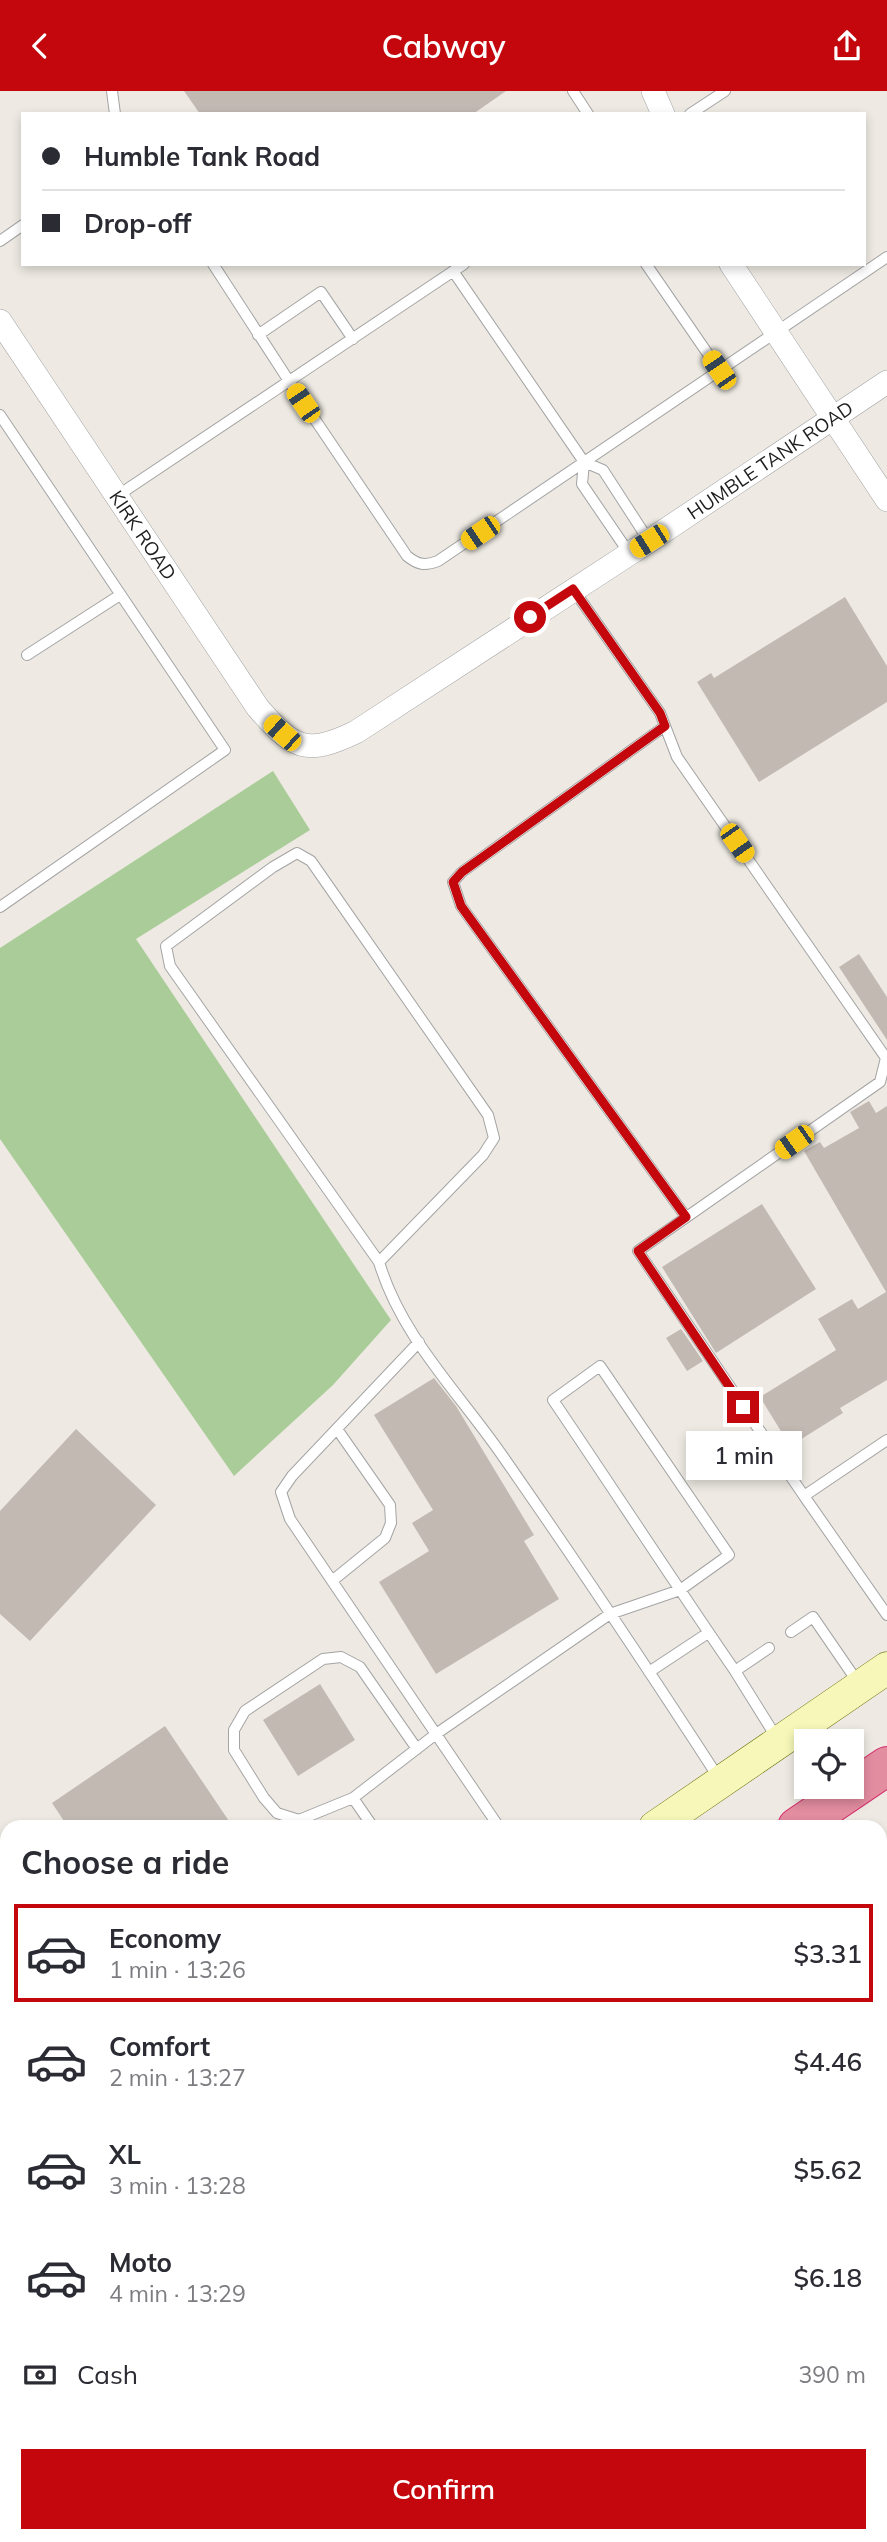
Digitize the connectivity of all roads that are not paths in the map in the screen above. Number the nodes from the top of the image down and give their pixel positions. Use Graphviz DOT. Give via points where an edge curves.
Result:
graph roads {
  1 [pos="112,91"];
  2 [pos="573,91"];
  3 [pos="653,91"];
  4 [pos="725,91"];
  5 [pos="115,112"];
  6 [pos="586,112"];
  7 [pos="662,112"];
  8 [pos="693,112"];
  9 [pos="21,226"];
  10 [pos="0,241"];
  11 [pos="887,257"];
  12 [pos="214,266"];
  13 [pos="461,266"];
  14 [pos="647,266"];
  15 [pos="732,266"];
  16 [pos="453,271"];
  17 [pos="0,321"];
  18 [pos="775,332"];
  19 [pos="258,335"];
  20 [pos="353,339"];
  21 [pos="719,370"];
  22 [pos="289,381"];
  23 [pos="887,382"];
  24 [pos="0,415"];
  25 [pos="832,418"];
  26 [pos="584,462"];
  27 [pos="117,496"];
  28 [pos="887,500"];
  29 [pos="649,541"];
  30 [pos="629,554"];
  31 [pos="573,589"];
  32 [pos="120,595"];
  33 [pos="27,655"];
  34 [pos="665,726"];
  35 [pos="293,743"];
  36 [pos="0,907"];
  37 [pos="885,1075"];
  38 [pos="686,1217"];
  39 [pos="379,1262"];
  40 [pos="419,1342"];
  41 [pos="337,1429"];
  42 [pos="887,1440"];
  43 [pos="804,1496"];
  44 [pos="332,1581"];
  45 [pos="680,1590"];
  46 [pos="610,1614"];
  47 [pos="887,1615"];
  48 [pos="791,1632"];
  49 [pos="708,1633"];
  50 [pos="769,1648"];
  51 [pos="887,1668"];
  52 [pos="734,1671"];
  53 [pos="649,1672"];
  54 [pos="861,1686"];
  55 [pos="436,1734"];
  56 [pos="780,1743"];
  57 [pos="416,1749"];
  58 [pos="887,1766"];
  59 [pos="722,1783"];
  60 [pos="353,1798"];
  61 [pos="368,1820"];
  62 [pos="494,1820"];
  63 [pos="666,1820"];
  64 [pos="807,1820"];
  1 -- 5 [label="lane"];
  2 -- 6 [label="lane"];
  3 -- 7 [label="street"];
  4 -- 8 [label="lane"];
  9 -- 10 [label="lane"];
  11 -- 18 [label="lane"];
  12 -- 19 [label="lane"];
  13 -- 16 [label="lane"];
  14 -- 21 [label="lane"];
  15 -- 18 [label="street"];
  16 -- 20 [label="lane"];
  16 -- 26 [label="lane"];
  17 -- 27 [label="street, KIRK ROAD"];
  18 -- 21 [label="lane"];
  18 -- 25 [label="street"];
  19 -- 20 [label="lane" via="321,292"];
  19 -- 22 [label="lane"];
  20 -- 22 [label="lane"];
  21 -- 26 [label="lane"];
  22 -- 26 [label="lane" via="416,564 438,561"];
  22 -- 27 [label="lane"];
  23 -- 25 [label="street, HUMBLE TANK ROAD"];
  24 -- 32 [label="lane"];
  25 -- 28 [label="street"];
  25 -- 29 [label="street, HUMBLE TANK ROAD"];
  26 -- 29 [label="lane" via="603,470"];
  26 -- 30 [label="lane" via="582,484"];
  27 -- 35 [label="street, KIRK ROAD" via="258,708"];
  29 -- 30 [label="street, HUMBLE TANK ROAD"];
  30 -- 31 [label="street, HUMBLE TANK ROAD"];
  31 -- 34 [label="lane"];
  31 -- 35 [label="street, HUMBLE TANK ROAD" via="356,732 311,747"];
  32 -- 33 [label="lane"];
  32 -- 36 [label="lane" via="225,750"];
  34 -- 37 [label="lane" via="677,757 886,1058"];
  34 -- 38 [label="lane" via="453,882 461,906"];
  37 -- 38 [label="lane"];
  38 -- 43 [label="lane" via="638,1251"];
  39 -- 39 [label="lane" via="494,1138 488,1115 311,861 297,853 166,946 170,966"];
  39 -- 40 [label="lane" via="386,1286"];
  40 -- 41 [label="lane"];
  40 -- 46 [label="lane"];
  41 -- 44 [label="lane" via="281,1492 290,1519"];
  41 -- 44 [label="lane" via="390,1505 391,1523 385,1538"];
  42 -- 43 [label="lane"];
  43 -- 47 [label="lane"];
  44 -- 55 [label="lane"];
  45 -- 45 [label="lane" via="553,1400 600,1366 729,1555"];
  45 -- 46 [label="lane"];
  45 -- 49 [label="lane"];
  46 -- 53 [label="lane"];
  46 -- 55 [label="lane"];
  48 -- 54 [label="lane" via="813,1617"];
  49 -- 52 [label="lane"];
  49 -- 53 [label="lane"];
  50 -- 52 [label="lane"];
  51 -- 54 [label="main road"];
  52 -- 56 [label="lane"];
  53 -- 59 [label="lane"];
  54 -- 56 [label="main road"];
  55 -- 57 [label="lane"];
  55 -- 62 [label="lane"];
  56 -- 59 [label="main road"];
  57 -- 60 [label="lane"];
  57 -- 60 [label="lane" via="360,1667 341,1657 323,1660 245,1711 234,1730 234,1750 277,1812 299,1820"];
  58 -- 64 [label="highway"];
  59 -- 63 [label="main road"];
  60 -- 61 [label="lane"];
}
